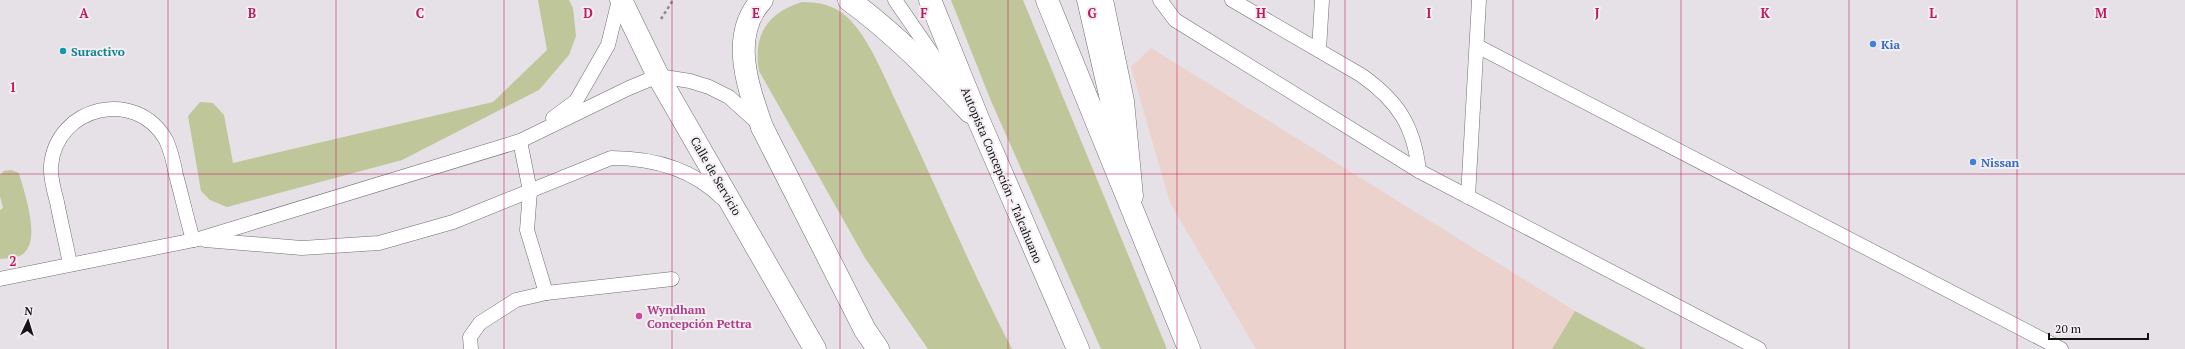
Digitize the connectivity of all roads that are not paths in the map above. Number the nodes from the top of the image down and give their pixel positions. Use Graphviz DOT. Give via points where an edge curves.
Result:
graph roads {
  1 [pos="620,0"];
  2 [pos="762,0"];
  3 [pos="849,0"];
  4 [pos="895,0"];
  5 [pos="930,0"];
  6 [pos="1047,0"];
  7 [pos="1084,0"];
  8 [pos="1102,0"];
  9 [pos="1160,0"];
  10 [pos="1232,0"];
  11 [pos="1322,0"];
  12 [pos="1479,0"];
  13 [pos="1477,46"];
  14 [pos="1319,50"];
  15 [pos="658,76"];
  16 [pos="978,122"];
  17 [pos="762,127"];
  18 [pos="520,141"];
  19 [pos="1419,171"];
  20 [pos="530,191"];
  21 [pos="1468,197"];
  22 [pos="1133,215"];
  23 [pos="739,217"];
  24 [pos="196,240"];
  25 [pos="70,264"];
  26 [pos="0,279"];
  27 [pos="672,279"];
  28 [pos="546,292"];
  29 [pos="471,349"];
  30 [pos="815,349"];
  31 [pos="878,349"];
  32 [pos="1078,349"];
  33 [pos="1188,349"];
  34 [pos="1759,349"];
  35 [pos="2061,349"];
  1 -- 15 [label="main road, Calle de Servicio"];
  1 -- 18 [label="lane" via="608,45 576,101"];
  2 -- 17 [label="main road" via="747,23 743,49 748,81"];
  3 -- 16 [label="main road" via="935,74"];
  4 -- 16 [label="lane"];
  5 -- 16 [label="main road, Autopista Concepción - Talcahuano"];
  6 -- 22 [label="main road"];
  7 -- 22 [label="lane"];
  8 -- 22 [label="main road" via="1123,101"];
  9 -- 19 [label="lane" via="1175,20"];
  10 -- 14 [label="lane"];
  11 -- 14 [label="lane"];
  12 -- 13 [label="lane"];
  13 -- 21 [label="lane"];
  13 -- 35 [label="lane"];
  14 -- 19 [label="lane" via="1380,88 1396,106 1408,126 1416,148"];
  15 -- 17 [label="lane" via="709,87 729,97"];
  15 -- 18 [label="lane"];
  15 -- 23 [label="main road, Calle de Servicio"];
  16 -- 32 [label="main road, Autopista Concepción - Talcahuano"];
  17 -- 31 [label="main road" via="865,330"];
  18 -- 20 [label="lane"];
  18 -- 24 [label="lane"];
  19 -- 21 [label="lane"];
  20 -- 23 [label="lane" via="611,158 634,158 671,166 702,181"];
  20 -- 24 [label="lane" via="453,222 379,243 302,248"];
  20 -- 28 [label="lane" via="527,230"];
  21 -- 34 [label="lane"];
  22 -- 33 [label="main road"];
  23 -- 30 [label="main road, Calle de Servicio"];
  24 -- 25 [label="lane"];
  24 -- 25 [label="lane" via="166,140 154,125 137,113 117,108 98,110 79,117 65,131 55,148 51,167"];
  25 -- 26 [label="lane"];
  27 -- 28 [label="lane"];
  28 -- 29 [label="lane" via="516,300 480,323 470,337"];
}
